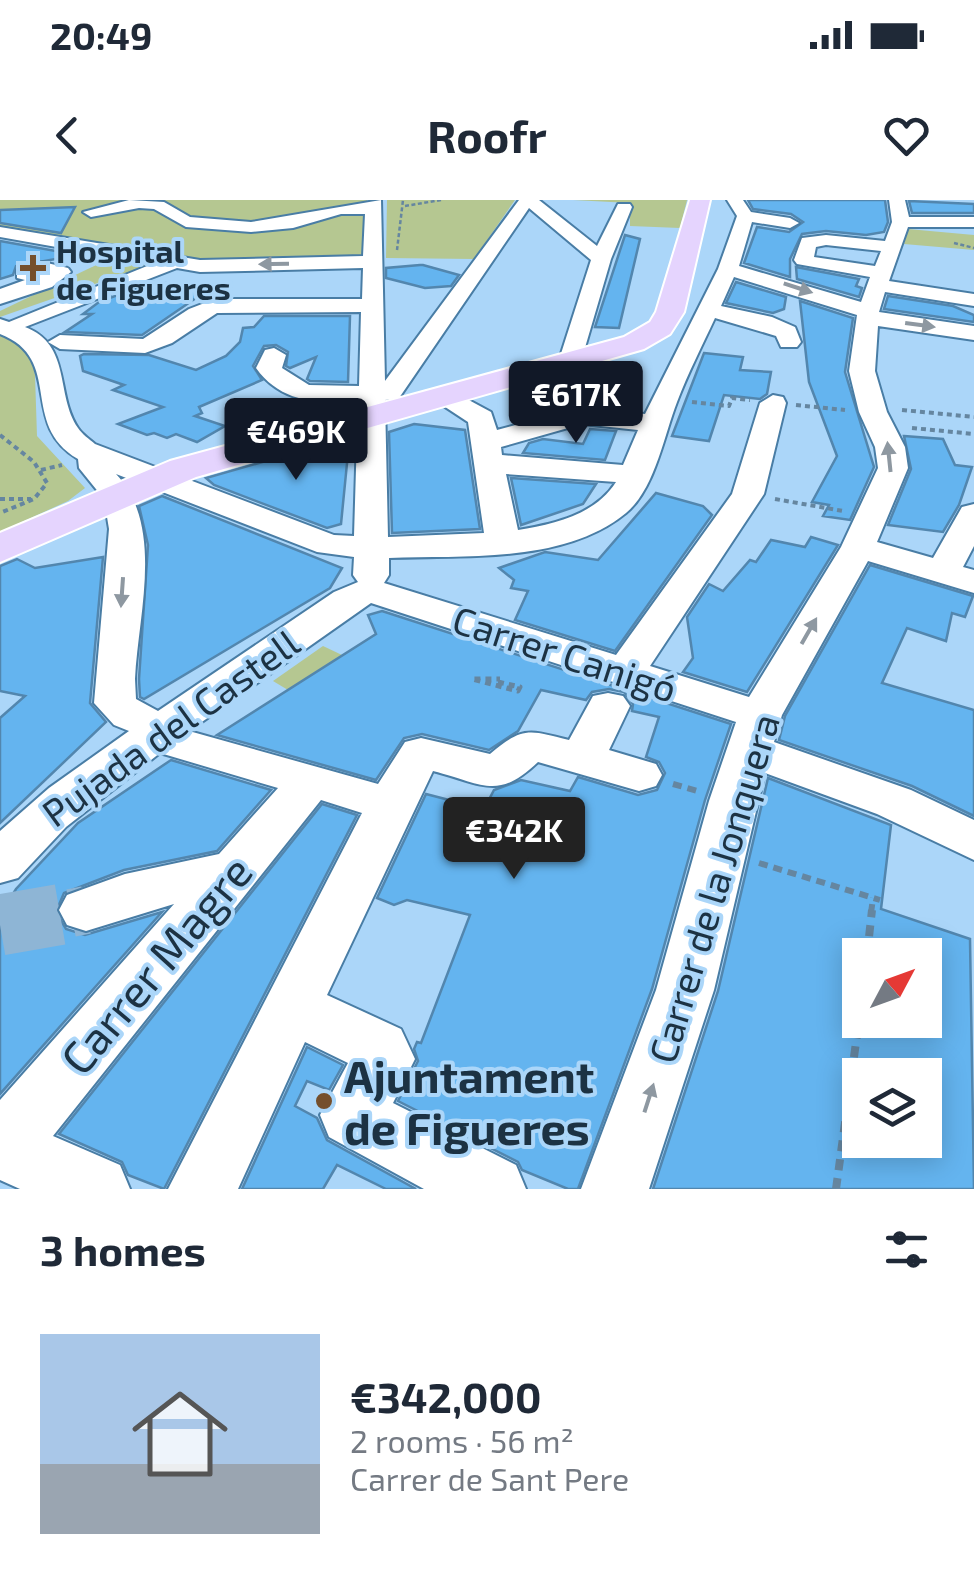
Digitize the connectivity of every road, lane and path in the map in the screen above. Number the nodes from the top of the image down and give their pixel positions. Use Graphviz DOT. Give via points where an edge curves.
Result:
graph roads {
  1 [pos="441,200"];
  2 [pos="528,200"];
  3 [pos="700,200"];
  4 [pos="373,204"];
  5 [pos="624,207"];
  6 [pos="91,212"];
  7 [pos="900,216"];
  8 [pos="746,217"];
  9 [pos="842,222"];
  10 [pos="974,222"];
  11 [pos="0,232"];
  12 [pos="974,245"];
  13 [pos="964,246"];
  14 [pos="892,247"];
  15 [pos="601,259"];
  16 [pos="372,262"];
  17 [pos="172,263"];
  18 [pos="728,268"];
  19 [pos="879,279"];
  20 [pos="974,300"];
  21 [pos="371,306"];
  22 [pos="708,310"];
  23 [pos="867,314"];
  24 [pos="6,327"];
  25 [pos="974,332"];
  26 [pos="789,342"];
  27 [pos="62,348"];
  28 [pos="274,355"];
  29 [pos="570,363"];
  30 [pos="443,397"];
  31 [pos="664,399"];
  32 [pos="377,400"];
  33 [pos="773,402"];
  34 [pos="872,407"];
  35 [pos="842,410"];
  36 [pos="974,417"];
  37 [pos="920,428"];
  38 [pos="974,434"];
  39 [pos="0,436"];
  40 [pos="489,453"];
  41 [pos="41,470"];
  42 [pos="94,474"];
  43 [pos="634,475"];
  44 [pos="157,479"];
  45 [pos="748,494"];
  46 [pos="34,499"];
  47 [pos="0,500"];
  48 [pos="0,513"];
  49 [pos="974,514"];
  50 [pos="568,532"];
  51 [pos="865,532"];
  52 [pos="503,543"];
  53 [pos="329,545"];
  54 [pos="370,548"];
  55 [pos="0,549"];
  56 [pos="606,550"];
  57 [pos="959,577"];
  58 [pos="358,595"];
  59 [pos="499,680"];
  60 [pos="616,689"];
  61 [pos="157,732"];
  62 [pos="583,758"];
  63 [pos="639,775"];
  64 [pos="741,779"];
  65 [pos="309,783"];
  66 [pos="393,800"];
  67 [pos="974,842"];
  68 [pos="0,864"];
  69 [pos="232,871"];
  70 [pos="86,910"];
  71 [pos="870,938"];
  72 [pos="292,1008"];
  73 [pos="857,1038"];
  74 [pos="1,1146"];
  75 [pos="468,1176"];
  76 [pos="96,1189"];
  77 [pos="202,1189"];
  78 [pos="615,1189"];
  79 [pos="836,1189"];
  1 -- 4 [label="path"];
  2 -- 15 [label="street"];
  2 -- 32 [label="street"];
  3 -- 29 [label="main road" via="660,328"];
  4 -- 6 [label="street" via="241,227 186,222 158,205 139,203"];
  4 -- 16 [label="street"];
  5 -- 15 [label="street"];
  7 -- 10 [label="street"];
  7 -- 14 [label="street, Carrer de la Jonquera"];
  8 -- 9 [label="street"];
  8 -- 18 [label="street"];
  11 -- 17 [label="street"];
  12 -- 13 [label="path"];
  14 -- 19 [label="street, Carrer de la Jonquera"];
  14 -- 19 [label="street" via="808,242 804,260"];
  15 -- 29 [label="street"];
  16 -- 17 [label="street, one-way"];
  16 -- 21 [label="street"];
  17 -- 24 [label="street"];
  18 -- 22 [label="street"];
  18 -- 23 [label="street, one-way"];
  19 -- 20 [label="street"];
  19 -- 23 [label="street, Carrer de la Jonquera"];
  21 -- 27 [label="street" via="215,306 158,342"];
  21 -- 32 [label="street"];
  22 -- 26 [label="street" via="764,322 787,332"];
  22 -- 31 [label="street"];
  23 -- 25 [label="street, one-way"];
  23 -- 34 [label="street, Carrer de la Jonquera" via="862,371"];
  24 -- 42 [label="street" via="46,352 64,436"];
  28 -- 32 [label="street" via="269,368 279,382"];
  29 -- 30 [label="main road"];
  30 -- 32 [label="main road"];
  30 -- 40 [label="street" via="481,418"];
  31 -- 33 [label="path" via="728,406 732,398"];
  31 -- 40 [label="street" via="581,416"];
  31 -- 43 [label="street"];
  32 -- 44 [label="main road"];
  32 -- 54 [label="street"];
  33 -- 35 [label="path"];
  33 -- 45 [label="street"];
  34 -- 36 [label="path"];
  51 -- 34 [label="street, Carrer de la Jonquera, one-way" via="893,468"];
  37 -- 38 [label="path"];
  39 -- 41 [label="path"];
  40 -- 43 [label="street"];
  40 -- 52 [label="street"];
  41 -- 42 [label="path"];
  41 -- 46 [label="path" via="47,483"];
  42 -- 44 [label="main road"];
  42 -- 55 [label="main road"];
  42 -- 61 [label="street, one-way" via="122,507 115,703"];
  43 -- 50 [label="street" via="616,505"];
  44 -- 53 [label="street"];
  45 -- 51 [label="path"];
  45 -- 60 [label="street"];
  46 -- 47 [label="path"];
  46 -- 48 [label="path"];
  49 -- 57 [label="street"];
  50 -- 52 [label="street"];
  50 -- 56 [label="street"];
  51 -- 57 [label="street"];
  64 -- 51 [label="street, Carrer de la Jonquera, one-way"];
  52 -- 54 [label="street"];
  53 -- 54 [label="street"];
  53 -- 58 [label="street" via="360,569"];
  54 -- 58 [label="street"];
  58 -- 60 [label="street, Carrer Canigó"];
  58 -- 61 [label="street, Pujada del Castell"];
  59 -- 59 [label="path" via="520,687 472,679 476,676"];
  60 -- 62 [label="street"];
  60 -- 64 [label="street, Carrer Canigó"];
  61 -- 65 [label="street"];
  61 -- 68 [label="street, Pujada del Castell" via="73,792"];
  62 -- 63 [label="street"];
  62 -- 66 [label="street" via="529,745 499,772 421,754"];
  63 -- 64 [label="path"];
  64 -- 67 [label="street, Carrer Canigó" via="894,802"];
  64 -- 71 [label="path" via="877,899"];
  78 -- 64 [label="street, Carrer de la Jonquera, one-way" via="685,990"];
  65 -- 66 [label="street"];
  65 -- 69 [label="street, Carrer Magre"];
  66 -- 72 [label="street"];
  69 -- 70 [label="street" via="125,894"];
  69 -- 74 [label="street, Carrer Magre"];
  72 -- 75 [label="street" via="378,1048 384,1059 380,1071 352,1115"];
  72 -- 77 [label="street"];
  73 -- 79 [label="path"];
  74 -- 76 [label="street"];
}
